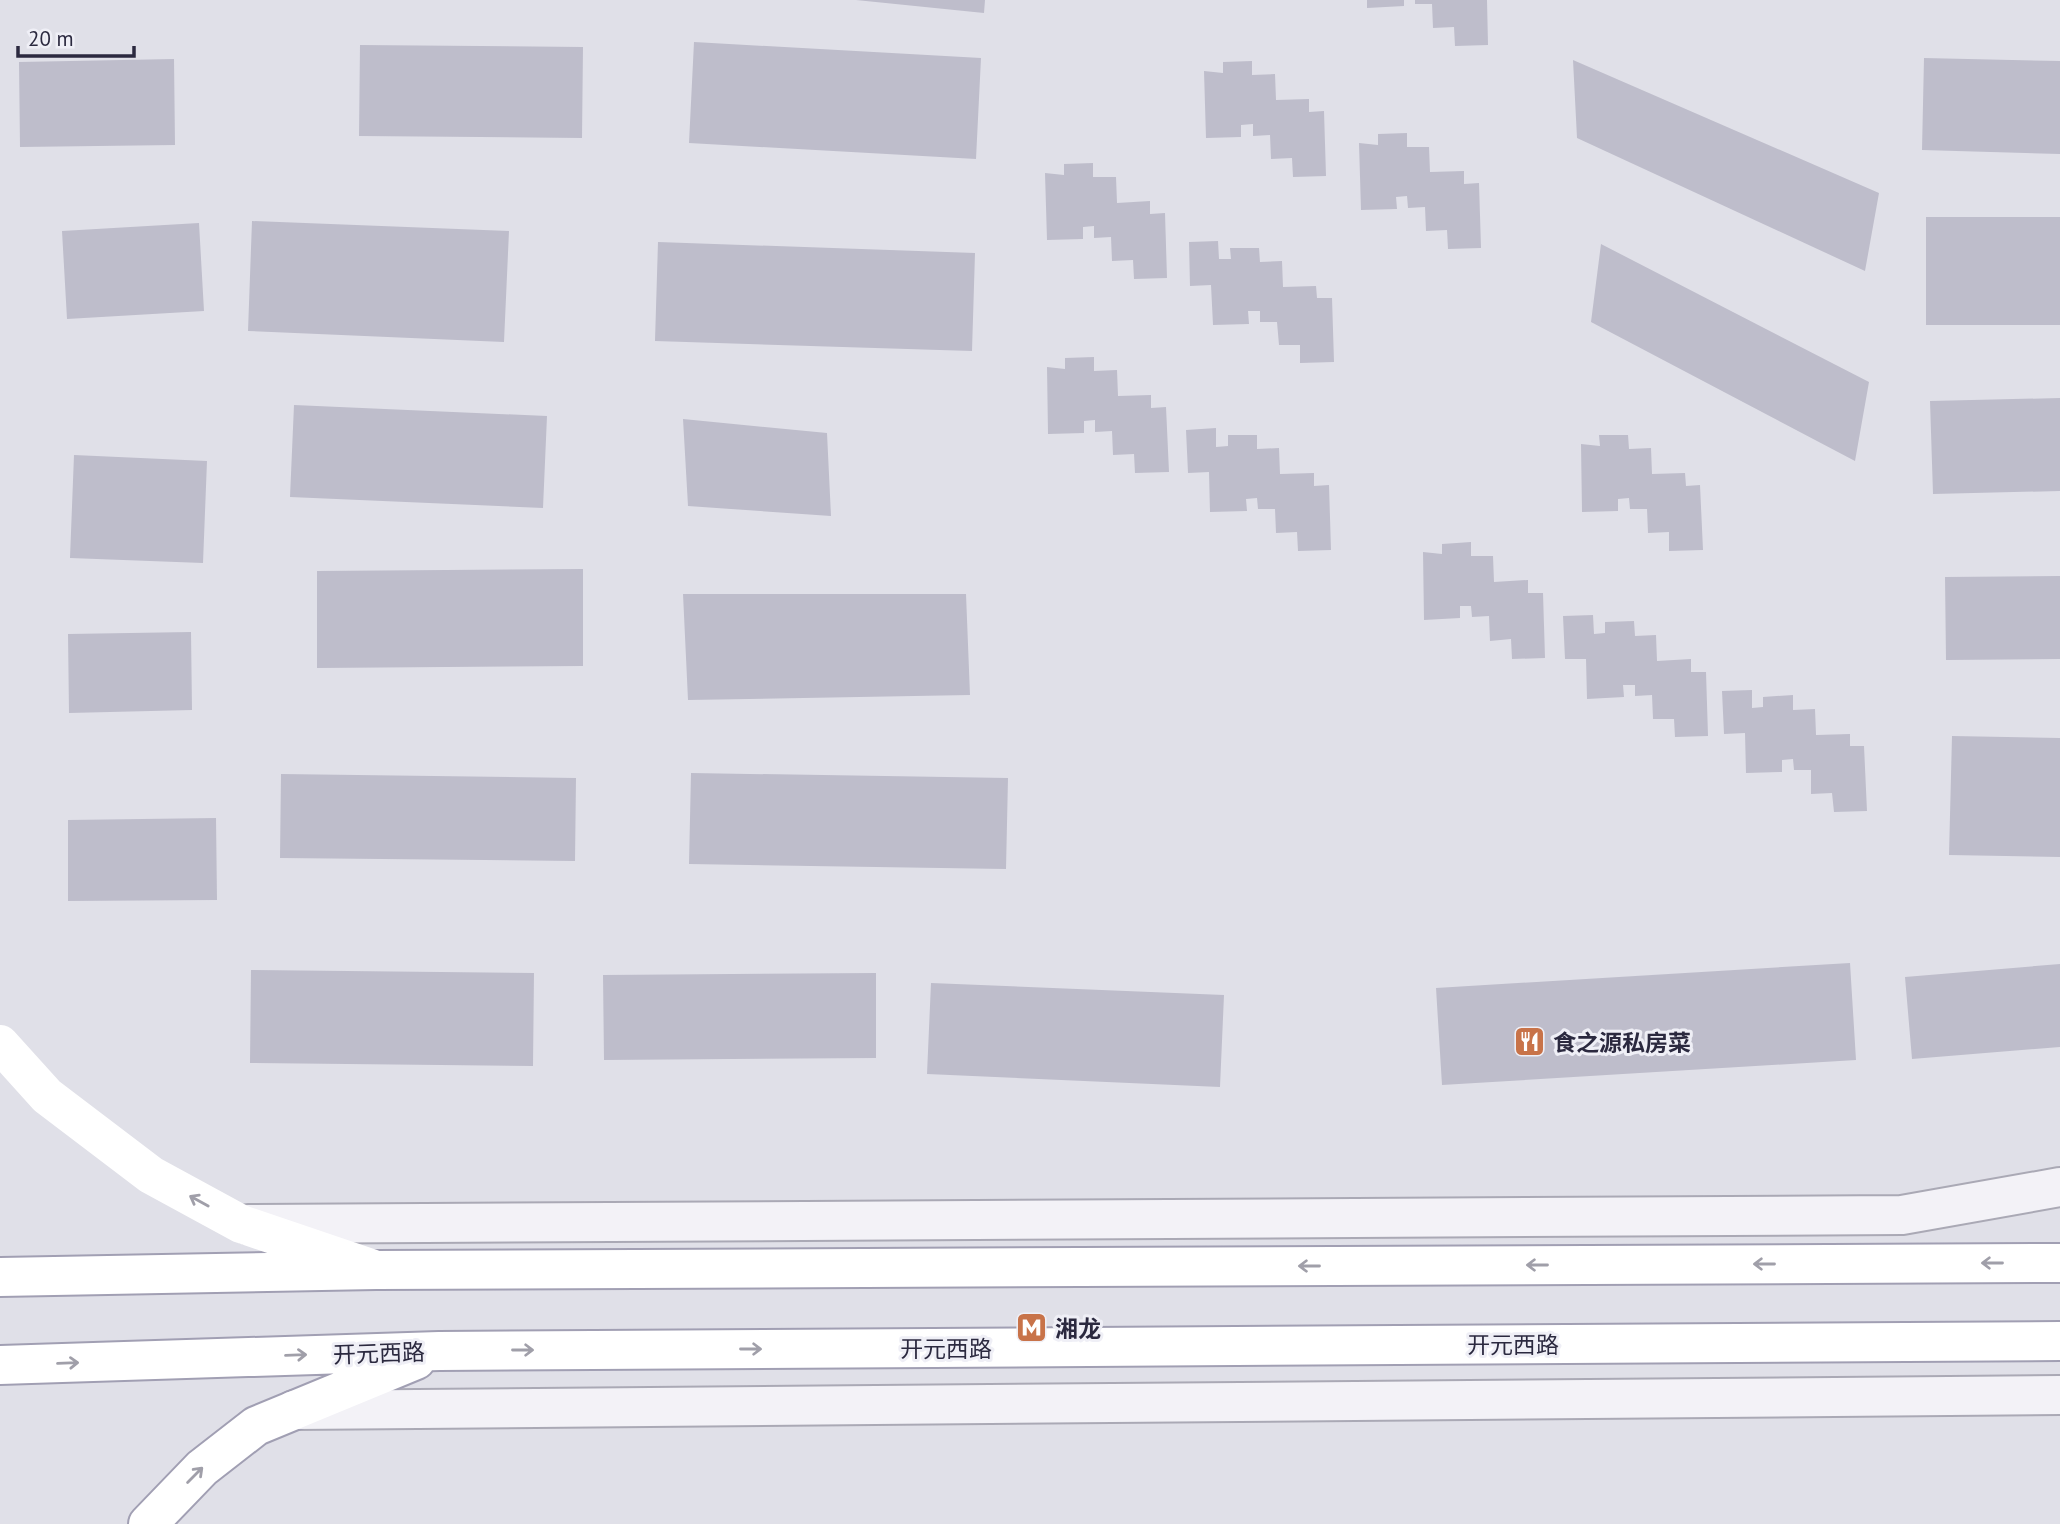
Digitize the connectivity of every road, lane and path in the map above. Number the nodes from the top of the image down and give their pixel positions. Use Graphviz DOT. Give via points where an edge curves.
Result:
graph roads {
  1 [pos="0,1044"];
  2 [pos="2060,1187"];
  3 [pos="241,1224"];
  4 [pos="2060,1263"];
  5 [pos="376,1270"];
  6 [pos="0,1277"];
  7 [pos="2060,1341"];
  8 [pos="439,1351"];
  9 [pos="0,1365"];
  10 [pos="2060,1395"];
  11 [pos="294,1410"];
  12 [pos="148,1524"];
  3 -- 1 [label="main road, one-way" via="151,1175 47,1096"];
  2 -- 3 [label="street" via="1902,1215"];
  3 -- 5 [label="main road"];
  4 -- 5 [label="main road, one-way"];
  5 -- 6 [label="main road"];
  8 -- 7 [label="main road, 开元西路, one-way"];
  9 -- 8 [label="main road, 开元西路, one-way"];
  8 -- 11 [label="main road"];
  10 -- 11 [label="street"];
  12 -- 11 [label="main road, one-way" via="201,1468 256,1426"];
}
